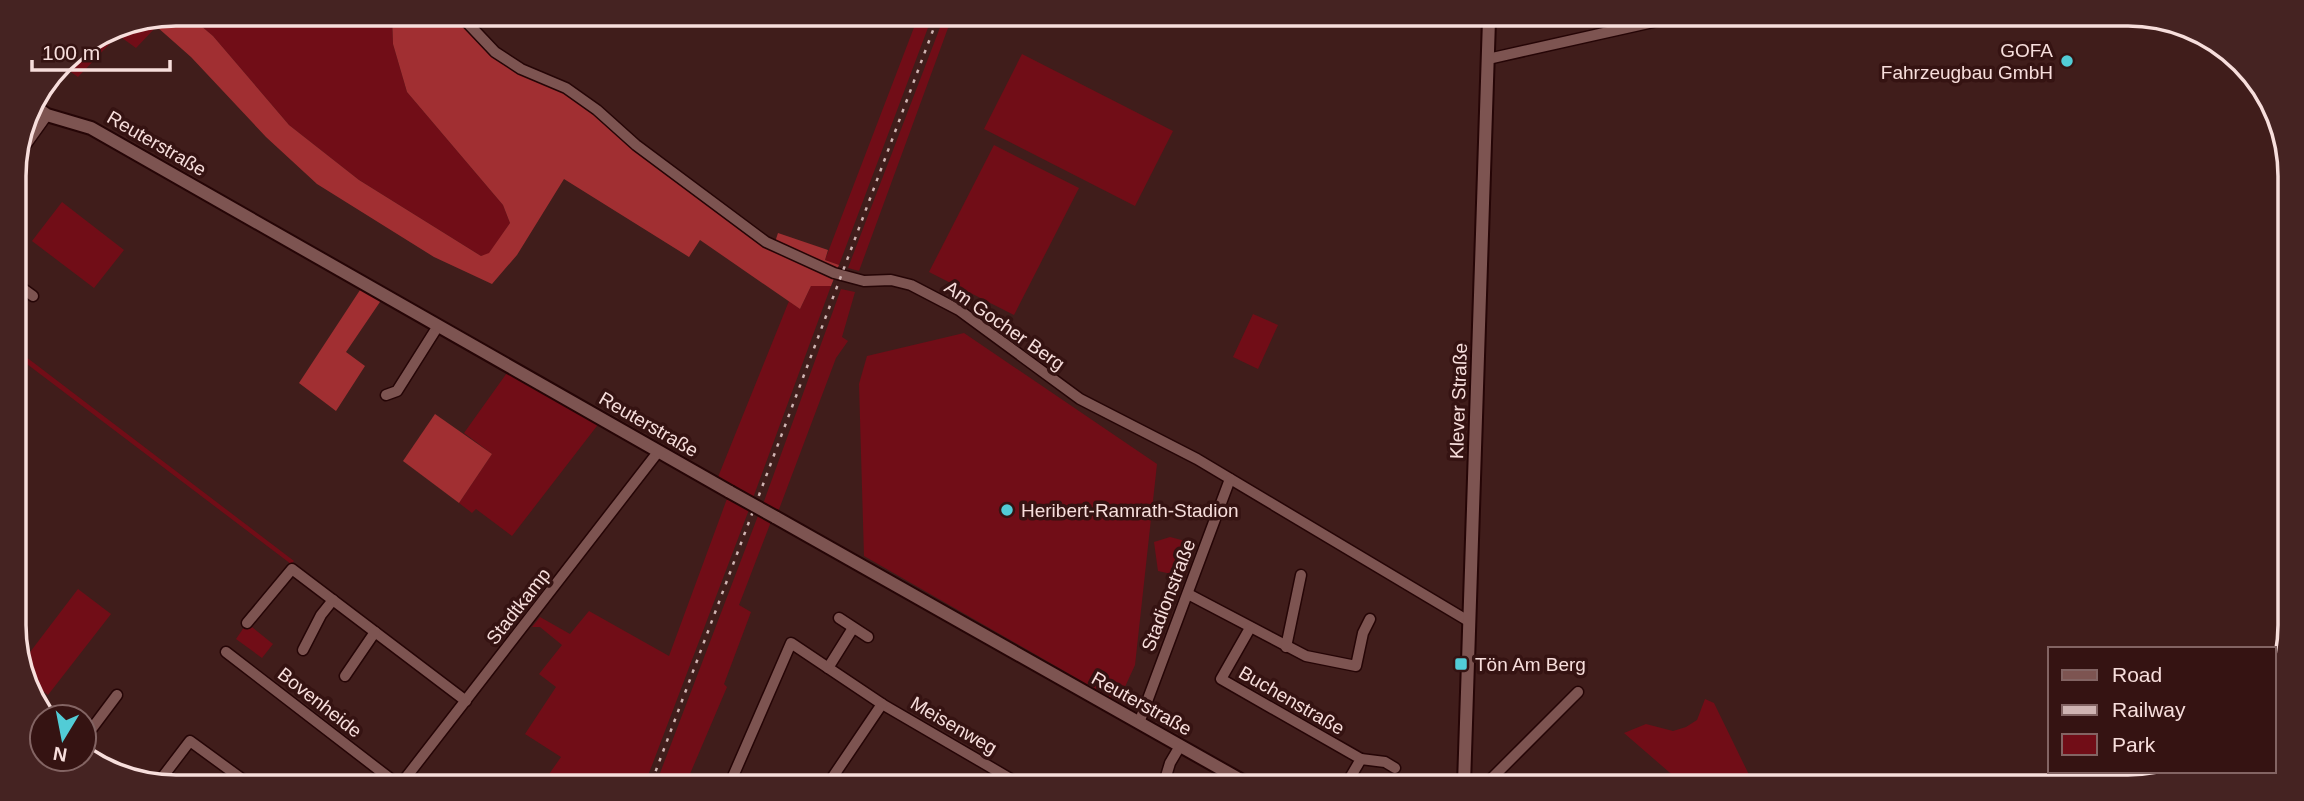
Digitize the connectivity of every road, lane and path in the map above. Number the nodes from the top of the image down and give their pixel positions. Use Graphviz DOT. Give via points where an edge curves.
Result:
graph roads {
  1 [pos="1489,26"];
  2 [pos="1634,26"];
  3 [pos="471,27"];
  4 [pos="1488,59"];
  5 [pos="41,111"];
  6 [pos="47,115"];
  7 [pos="31,138"];
  8 [pos="27,291"];
  9 [pos="33,296"];
  10 [pos="438,326"];
  11 [pos="386,395"];
  12 [pos="658,452"];
  13 [pos="1230,479"];
  14 [pos="1301,575"];
  15 [pos="1188,594"];
  16 [pos="333,600"];
  17 [pos="839,618"];
  18 [pos="1370,619"];
  19 [pos="1470,622"];
  20 [pos="247,623"];
  21 [pos="853,628"];
  22 [pos="1250,628"];
  23 [pos="375,632"];
  24 [pos="868,637"];
  25 [pos="1286,647"];
  26 [pos="303,650"];
  27 [pos="226,652"];
  28 [pos="828,668"];
  29 [pos="345,676"];
  30 [pos="1578,692"];
  31 [pos="117,695"];
  32 [pos="467,701"];
  33 [pos="882,704"];
  34 [pos="98,720"];
  35 [pos="1139,723"];
  36 [pos="1180,746"];
  37 [pos="1361,759"];
  38 [pos="1395,768"];
  39 [pos="164,774"];
  40 [pos="1167,774"];
  41 [pos="1231,774"];
  42 [pos="1351,774"];
  43 [pos="1464,774"];
  44 [pos="1496,774"];
  45 [pos="236,775"];
  46 [pos="385,775"];
  47 [pos="408,775"];
  48 [pos="734,775"];
  49 [pos="834,775"];
  50 [pos="1003,775"];
  1 -- 4 [label="street, Klever Straße"];
  2 -- 4 [label="street"];
  3 -- 13 [label="street, Am Gocher Berg" via="495,52 566,88 597,110 765,242 834,273 911,285 959,310 1080,399"];
  4 -- 19 [label="street, Klever Straße"];
  5 -- 6 [label="street, Reuterstraße"];
  6 -- 7 [label="street"];
  6 -- 10 [label="street, Reuterstraße" via="91,128"];
  8 -- 9 [label="street"];
  10 -- 11 [label="street" via="397,391"];
  10 -- 12 [label="street, Reuterstraße"];
  12 -- 32 [label="street, Stadtkamp"];
  12 -- 35 [label="street, Reuterstraße, bridge"];
  13 -- 15 [label="street, Stadionstraße"];
  13 -- 19 [label="street, Am Gocher Berg"];
  14 -- 25 [label="street"];
  15 -- 22 [label="street"];
  15 -- 35 [label="street, Stadionstraße"];
  16 -- 20 [label="street" via="292,569"];
  16 -- 23 [label="street"];
  16 -- 26 [label="street"];
  17 -- 21 [label="street"];
  18 -- 25 [label="street" via="1356,666"];
  19 -- 43 [label="street, Klever Straße"];
  21 -- 24 [label="street"];
  21 -- 28 [label="street"];
  22 -- 25 [label="street"];
  22 -- 37 [label="street, Buchenstraße" via="1221,679"];
  23 -- 29 [label="street"];
  23 -- 32 [label="street"];
  27 -- 46 [label="street, Bovenheide"];
  28 -- 33 [label="street"];
  28 -- 48 [label="street" via="791,643"];
  30 -- 44 [label="street"];
  31 -- 34 [label="street"];
  32 -- 47 [label="street, Stadtkamp"];
  33 -- 49 [label="street, Meisenweg"];
  33 -- 50 [label="street, Meisenweg"];
  35 -- 36 [label="street, Reuterstraße"];
  36 -- 40 [label="street"];
  36 -- 41 [label="street, Reuterstraße"];
  37 -- 38 [label="street, Buchenstraße"];
  37 -- 42 [label="street"];
  39 -- 45 [label="street" via="190,741"];
}
